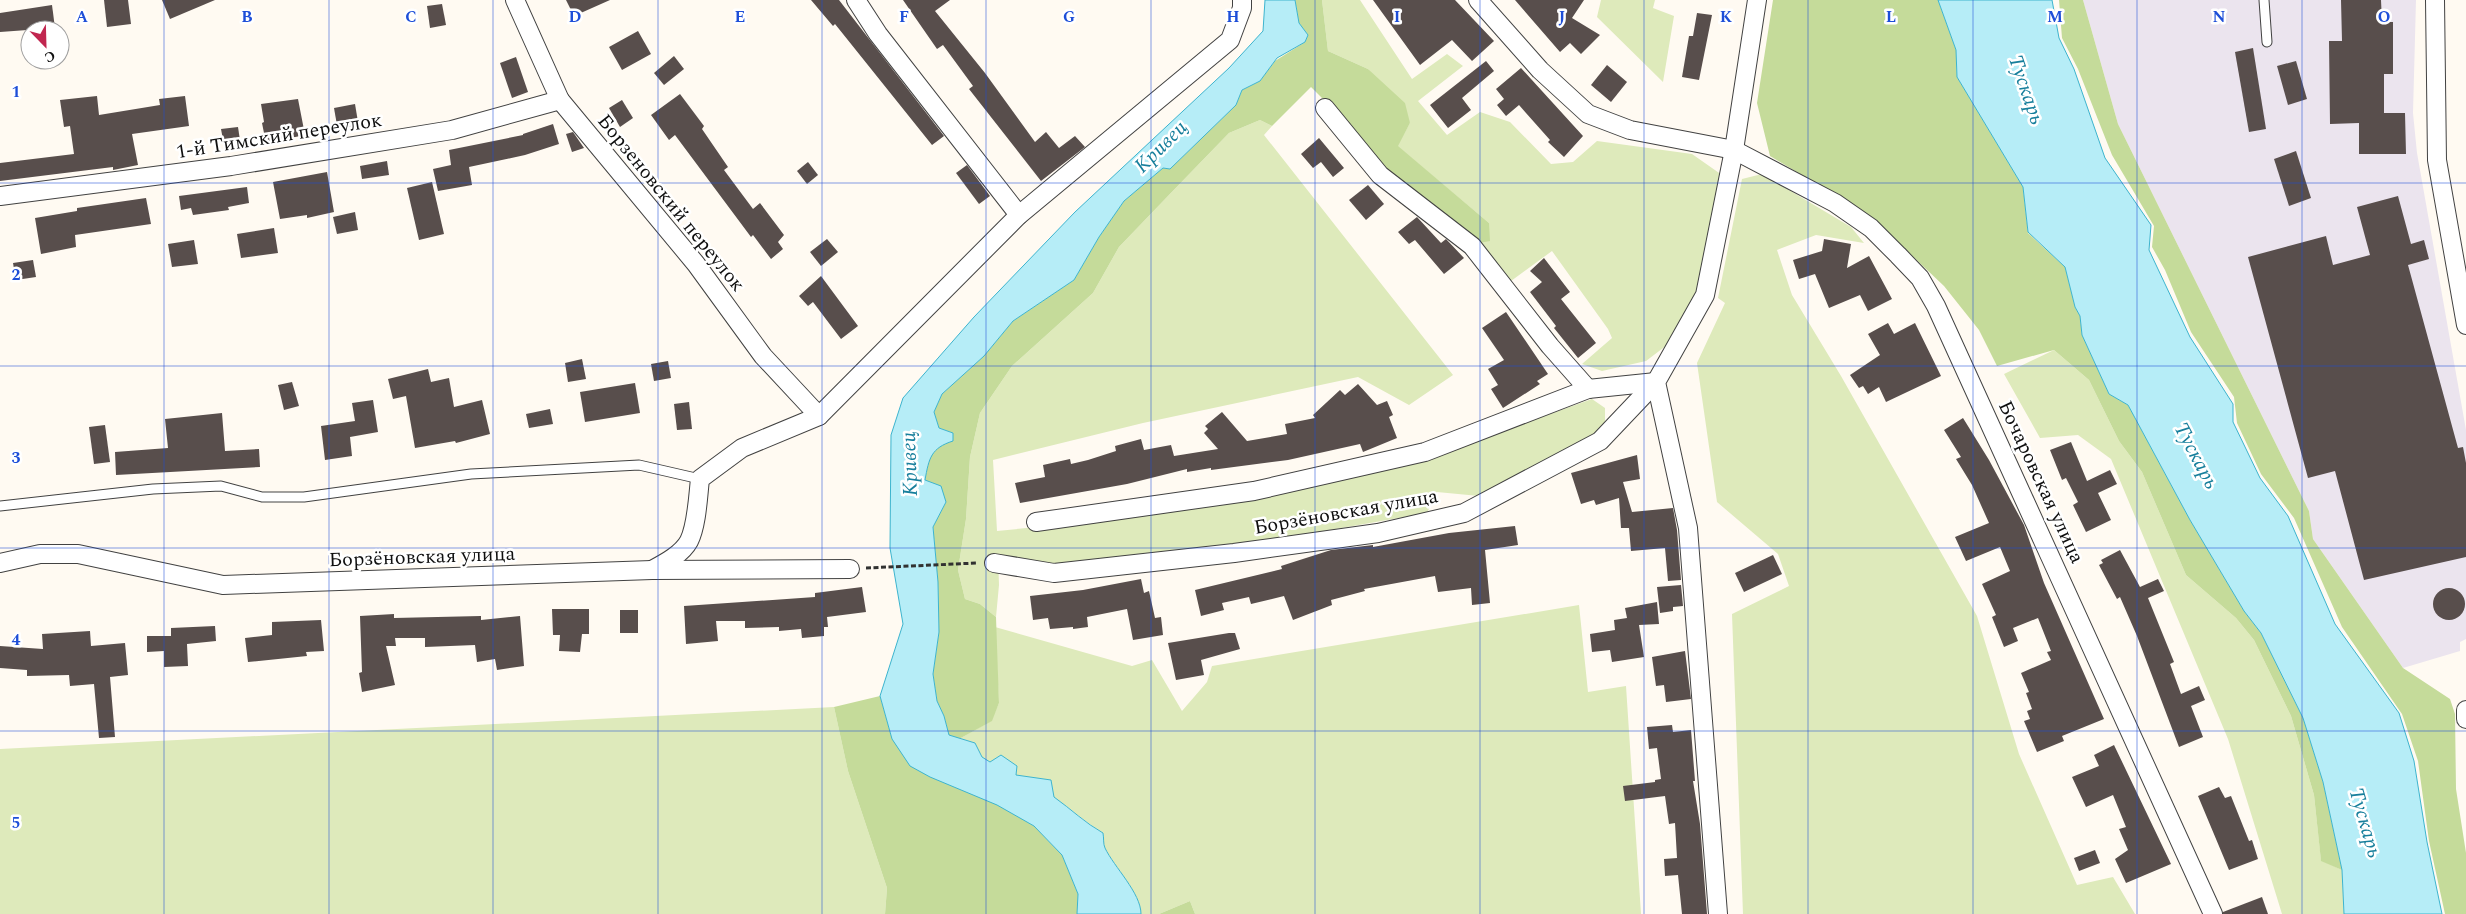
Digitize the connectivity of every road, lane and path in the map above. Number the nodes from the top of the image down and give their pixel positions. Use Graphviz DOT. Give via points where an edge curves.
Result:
graph roads {
  1 [pos="515,0"];
  2 [pos="856,0"];
  3 [pos="1242,0"];
  4 [pos="1478,0"];
  5 [pos="1757,0"];
  6 [pos="2264,0"];
  7 [pos="2435,0"];
  8 [pos="2267,42"];
  9 [pos="560,100"];
  10 [pos="1325,108"];
  11 [pos="1734,150"];
  12 [pos="0,196"];
  13 [pos="1019,215"];
  14 [pos="2466,325"];
  15 [pos="1656,382"];
  16 [pos="1588,389"];
  17 [pos="819,416"];
  18 [pos="700,479"];
  19 [pos="0,506"];
  20 [pos="1036,522"];
  21 [pos="0,563"];
  22 [pos="994,563"];
  23 [pos="850,569"];
  24 [pos="652,570"];
  25 [pos="2466,710"];
  26 [pos="2466,719"];
  27 [pos="1718,914"];
  28 [pos="2213,914"];
  1 -- 9 [label="street, Борзеновский переулок"];
  2 -- 13 [label="street" via="878,34"];
  3 -- 13 [label="street" via="1230,40"];
  4 -- 11 [label="street, Бочаровская улица" via="1540,70 1588,114 1630,130"];
  5 -- 11 [label="street"];
  6 -- 8 [label="lane"];
  7 -- 14 [label="street" via="2437,160"];
  9 -- 12 [label="street, 1-й Тимский переулок" via="452,130 231,166"];
  9 -- 17 [label="street, Борзеновский переулок" via="696,264 763,356"];
  10 -- 16 [label="street" via="1380,175 1472,246"];
  11 -- 15 [label="street" via="1705,294"];
  11 -- 28 [label="street, Бочаровская улица" via="1835,203 1870,228 1920,278 1936,306 2063,581"];
  13 -- 17 [label="street"];
  15 -- 16 [label="street, Борзёновская улица"];
  15 -- 22 [label="street, Борзёновская улица" via="1600,441 1464,513 1378,532 1234,553 1054,573"];
  15 -- 27 [label="street" via="1688,528"];
  16 -- 20 [label="street, Борзёновская улица" via="1425,452 1254,491"];
  17 -- 18 [label="street" via="742,448"];
  18 -- 19 [label="lane" via="639,465 471,474 304,497 262,497 221,486 153,488"];
  18 -- 24 [label="street" via="689,541 672,558"];
  21 -- 24 [label="street, Борзёновская улица" via="40,554 78,554 223,585"];
  22 -- 23 [label="path"];
  23 -- 24 [label="street, Борзёновская улица"];
  25 -- 26 [label="street"];
}
